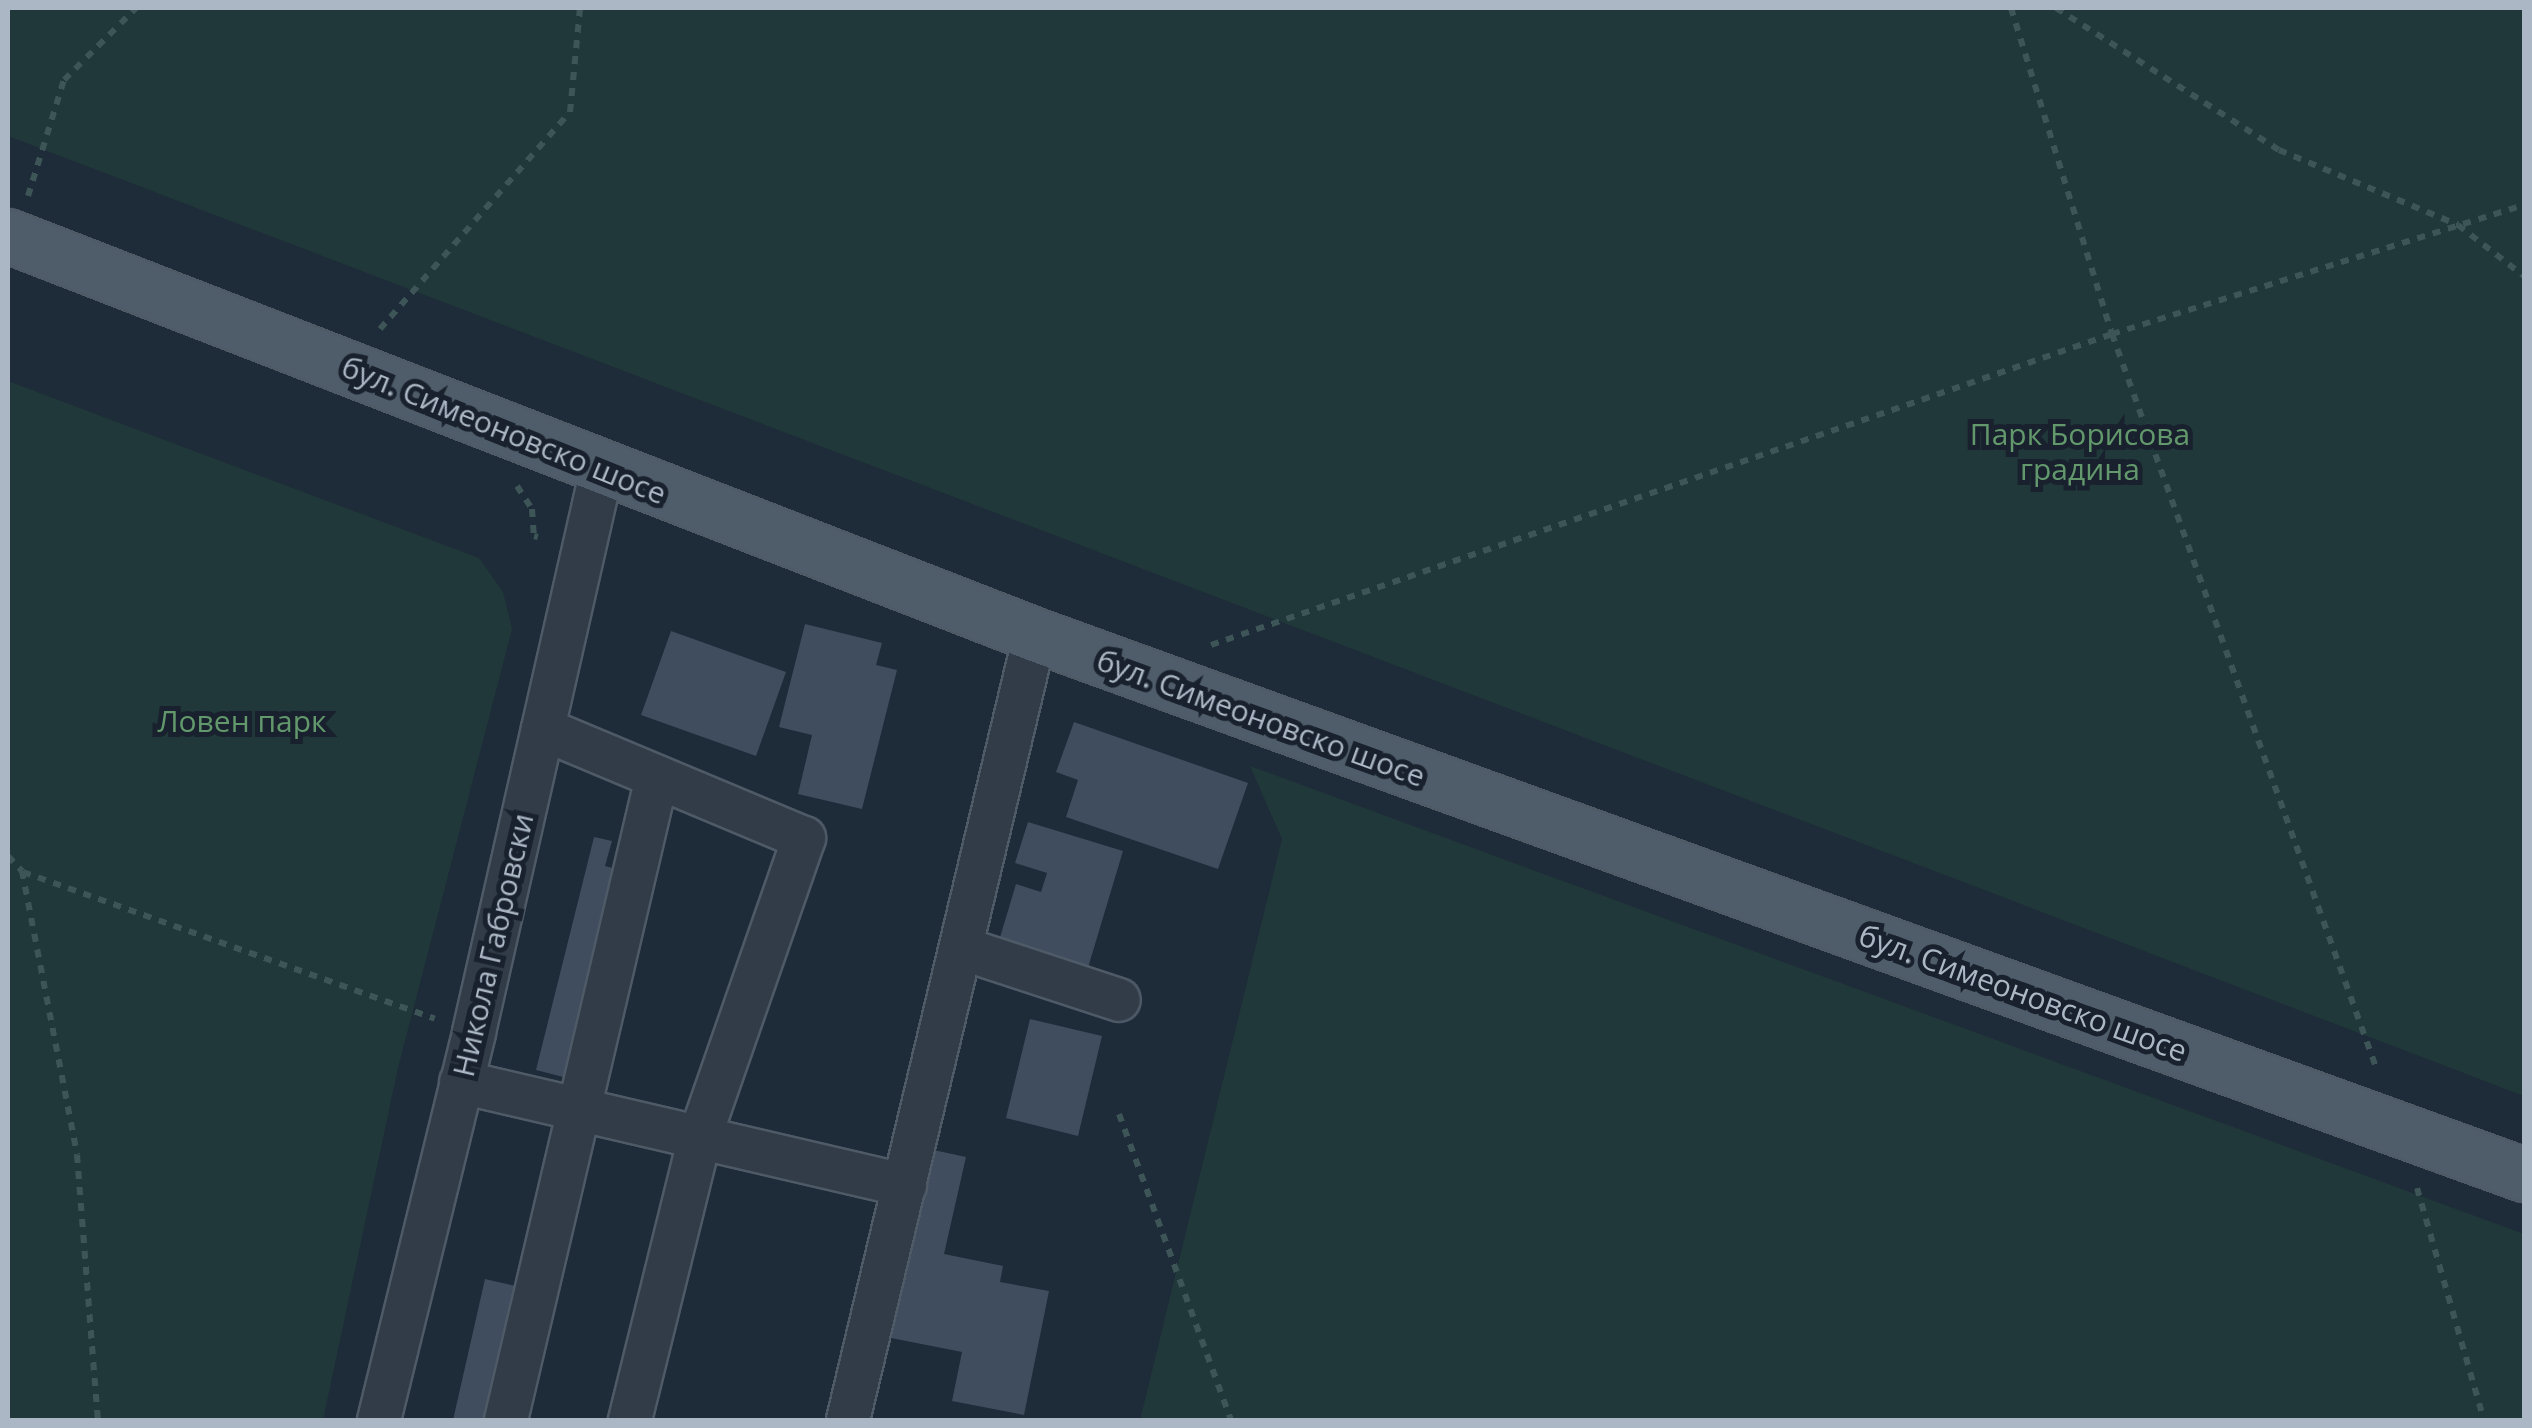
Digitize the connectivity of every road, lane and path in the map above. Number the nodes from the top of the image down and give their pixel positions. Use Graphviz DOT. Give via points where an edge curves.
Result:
graph roads {
  1 [pos="136,8"];
  2 [pos="580,8"];
  3 [pos="2011,8"];
  4 [pos="2056,8"];
  5 [pos="2524,204"];
  6 [pos="18,216"];
  7 [pos="2458,225"];
  8 [pos="2524,276"];
  9 [pos="378,332"];
  10 [pos="2112,334"];
  11 [pos="602,469"];
  12 [pos="510,480"];
  13 [pos="538,537"];
  14 [pos="1035,635"];
  15 [pos="1211,645"];
  16 [pos="542,729"];
  17 [pos="657,777"];
  18 [pos="8,856"];
  19 [pos="22,871"];
  20 [pos="960,948"];
  21 [pos="1118,1000"];
  22 [pos="474,1032"];
  23 [pos="462,1082"];
  24 [pos="2382,1085"];
  25 [pos="578,1109"];
  26 [pos="1120,1114"];
  27 [pos="700,1137"];
  28 [pos="2524,1175"];
  29 [pos="904,1185"];
  30 [pos="2417,1188"];
  31 [pos="98,1420"];
  32 [pos="379,1420"];
  33 [pos="506,1420"];
  34 [pos="630,1420"];
  35 [pos="848,1420"];
  36 [pos="1231,1420"];
  37 [pos="2484,1420"];
  1 -- 6 [label="path" via="64,80"];
  2 -- 9 [label="path" via="570,112"];
  3 -- 10 [label="path"];
  4 -- 7 [label="path" via="2279,150"];
  5 -- 7 [label="path"];
  6 -- 11 [label="main road, бул. Симеоновско шосе"];
  7 -- 8 [label="path"];
  7 -- 10 [label="path"];
  10 -- 15 [label="path"];
  10 -- 24 [label="path"];
  11 -- 14 [label="main road, бул. Симеоновско шосе"];
  11 -- 16 [label="street, Никола Габровски"];
  12 -- 13 [label="path" via="527,498"];
  14 -- 20 [label="street"];
  14 -- 28 [label="main road, бул. Симеоновско шосе"];
  16 -- 17 [label="street"];
  16 -- 22 [label="street, Никола Габровски"];
  17 -- 25 [label="street"];
  17 -- 27 [label="street" via="804,838"];
  18 -- 19 [label="path"];
  19 -- 22 [label="path"];
  19 -- 31 [label="path" via="78,1155"];
  20 -- 21 [label="street"];
  20 -- 29 [label="street"];
  22 -- 23 [label="street, Никола Габровски"];
  23 -- 25 [label="street"];
  23 -- 32 [label="street, Никола Габровски"];
  25 -- 27 [label="street"];
  25 -- 33 [label="street"];
  26 -- 36 [label="path"];
  27 -- 29 [label="street"];
  27 -- 34 [label="street"];
  29 -- 35 [label="street"];
  30 -- 37 [label="path"];
}
